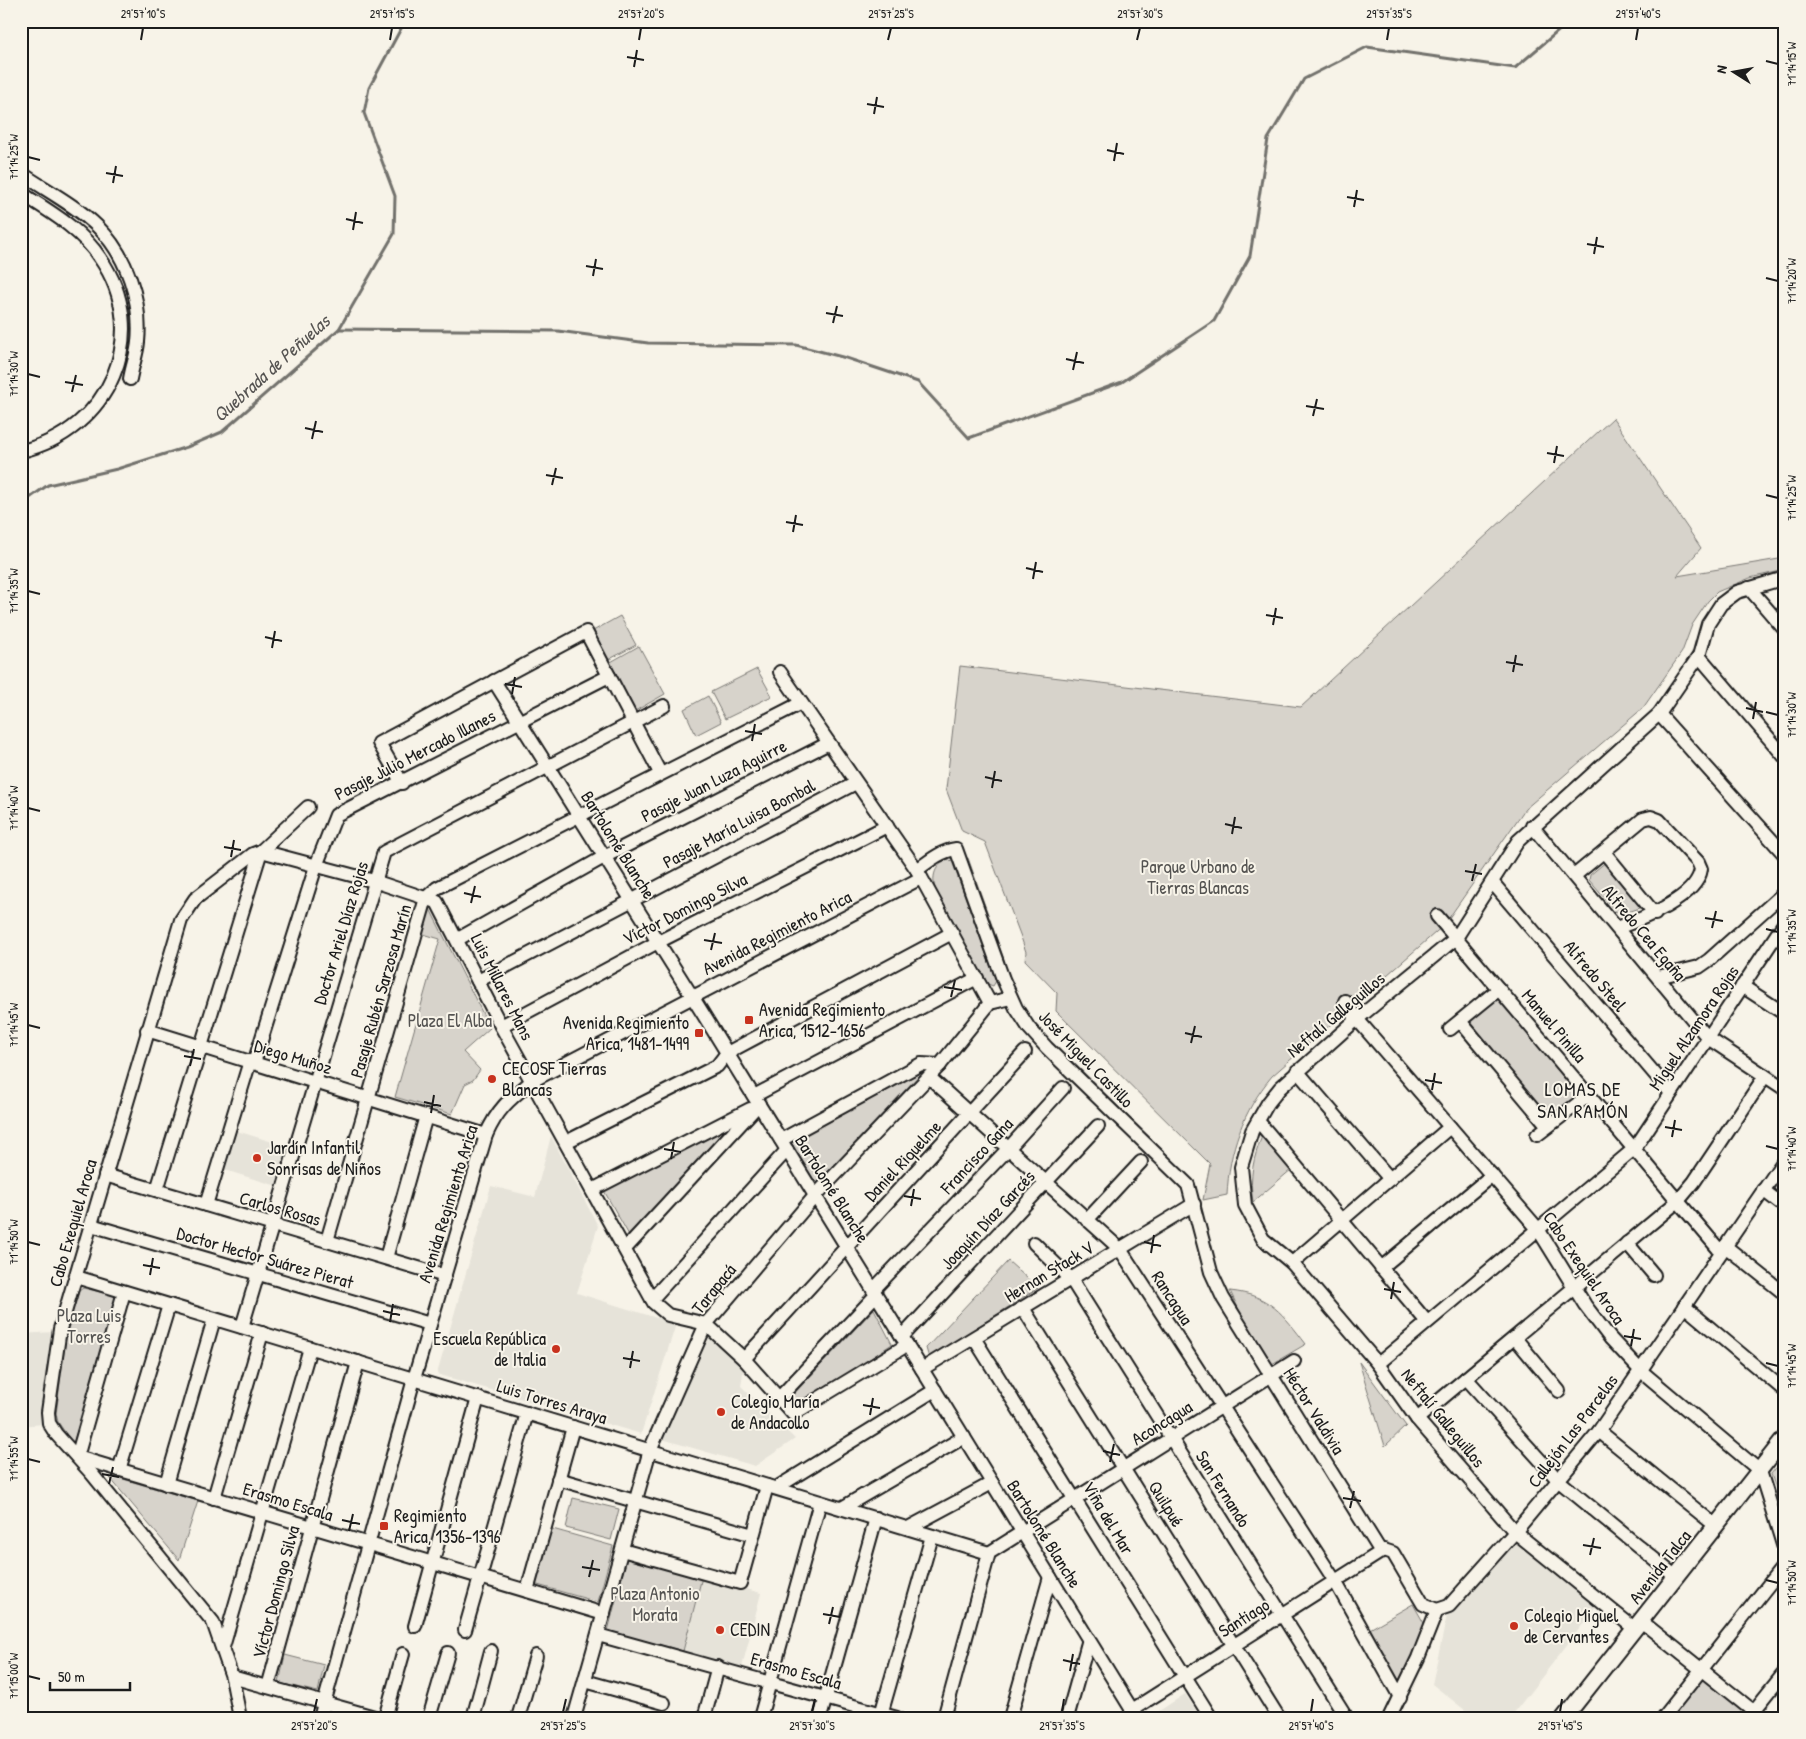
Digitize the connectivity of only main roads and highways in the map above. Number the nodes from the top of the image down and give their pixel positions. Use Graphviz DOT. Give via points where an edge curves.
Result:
graph roads {
  1 [pos="1785,1438"];
  2 [pos="1564,1718"];
  1 -- 2 [label="main road, Avenida Talca"];
}
